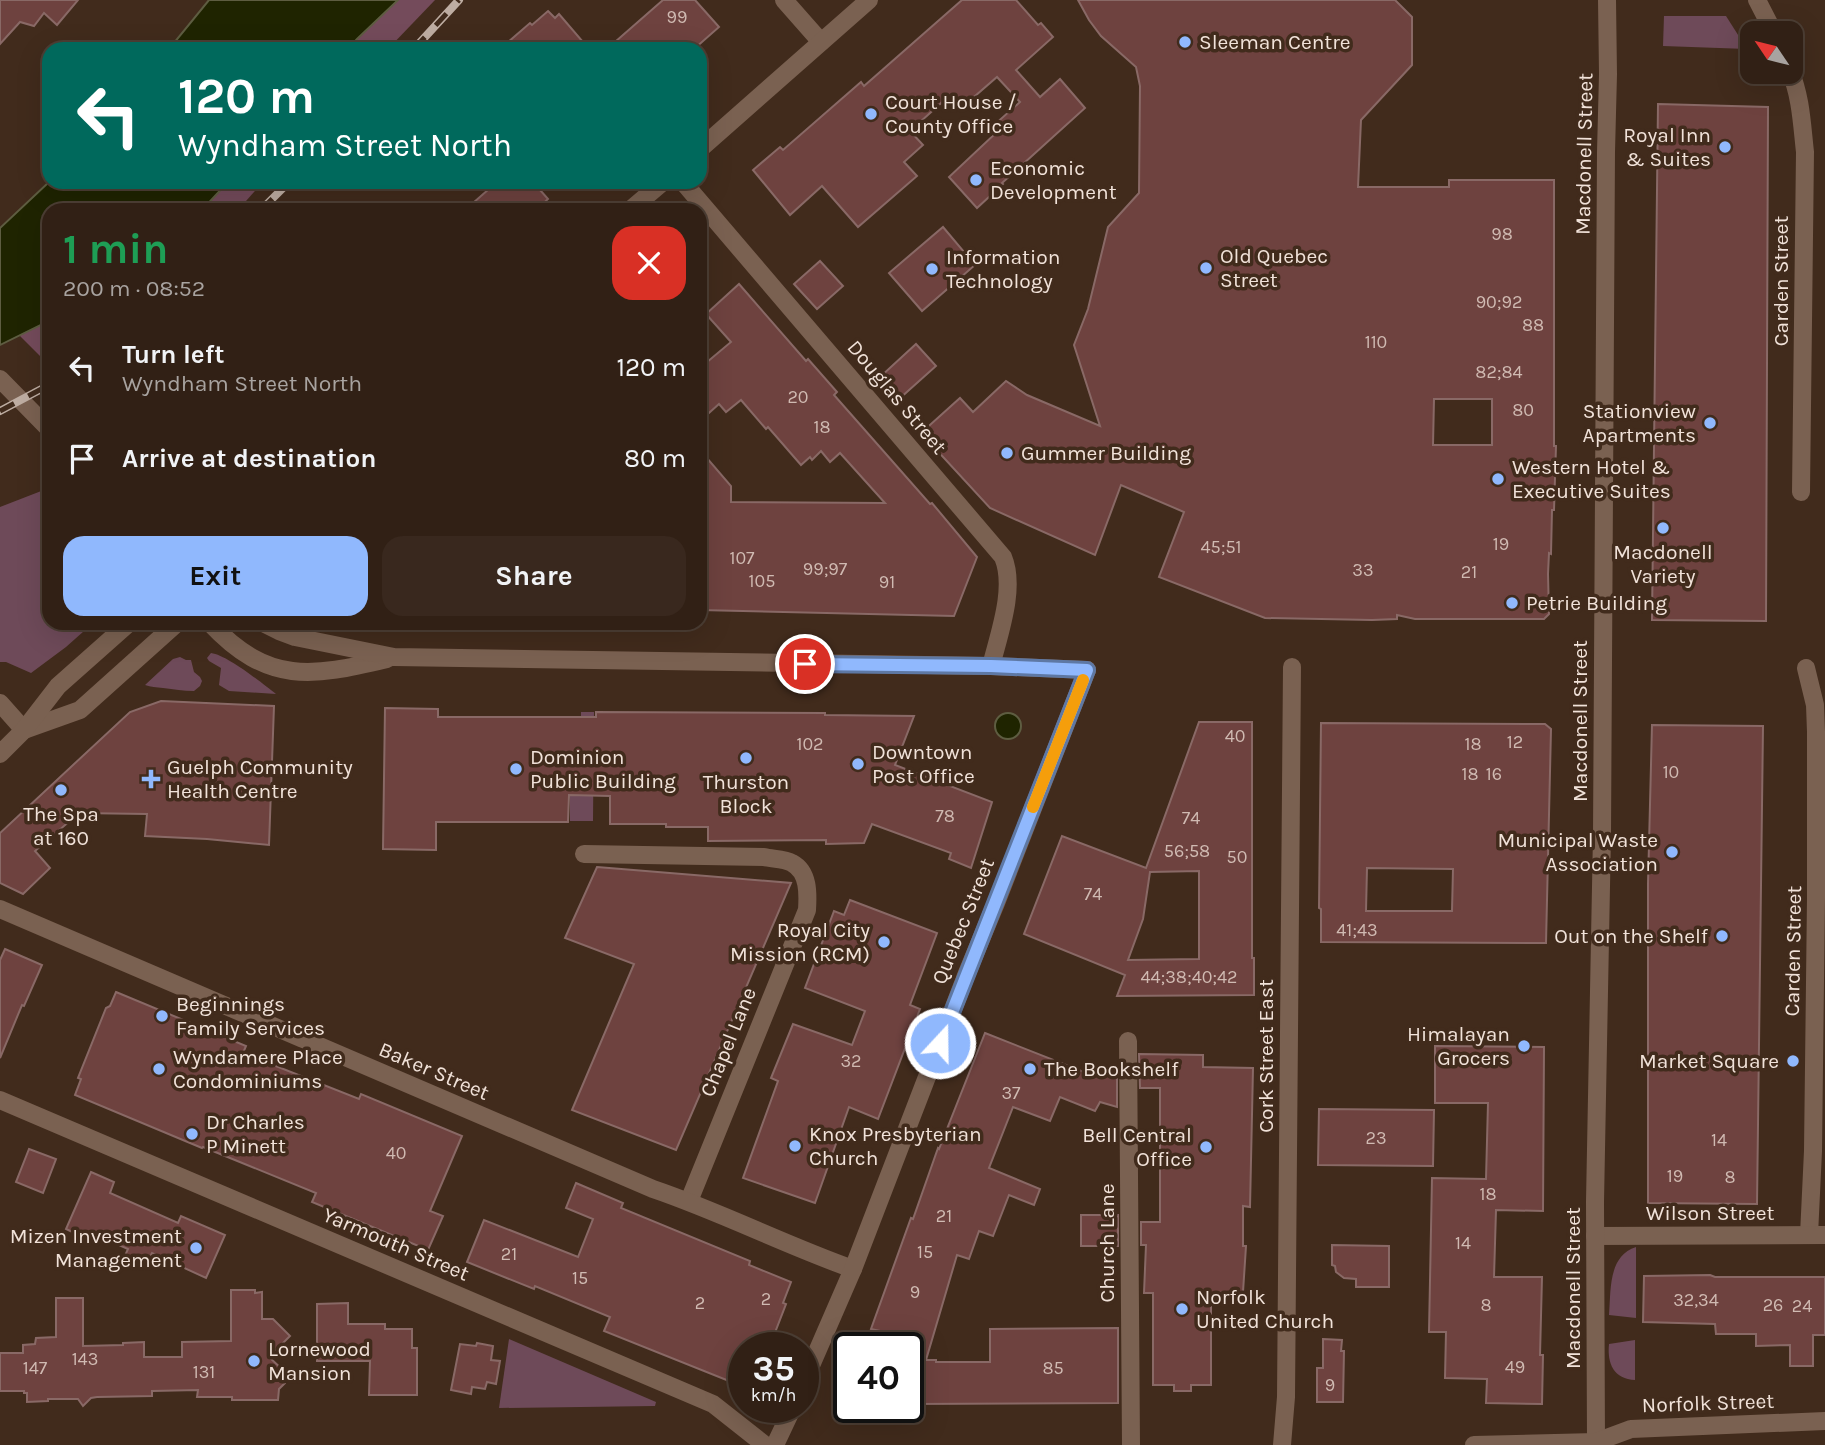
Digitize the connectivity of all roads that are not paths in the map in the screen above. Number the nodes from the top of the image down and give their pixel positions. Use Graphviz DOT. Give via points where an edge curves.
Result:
graph roads {
  1 [pos="785,0"];
  2 [pos="869,0"];
  3 [pos="1607,0"];
  4 [pos="1757,0"];
  5 [pos="1768,21"];
  6 [pos="821,42"];
  7 [pos="1793,84"];
  8 [pos="707,143"];
  9 [pos="655,189"];
  10 [pos="689,189"];
  11 [pos="638,203"];
  12 [pos="701,203"];
  13 [pos="707,210"];
  14 [pos="0,379"];
  15 [pos="42,422"];
  16 [pos="1801,492"];
  17 [pos="121,630"];
  18 [pos="169,630"];
  19 [pos="217,630"];
  20 [pos="277,630"];
  21 [pos="394,657"];
  22 [pos="991,666"];
  23 [pos="1292,667"];
  24 [pos="1806,668"];
  25 [pos="0,703"];
  26 [pos="24,730"];
  27 [pos="0,754"];
  28 [pos="584,854"];
  29 [pos="0,909"];
  30 [pos="1128,1041"];
  31 [pos="0,1100"];
  32 [pos="689,1201"];
  33 [pos="1817,1235"];
  34 [pos="1595,1236"];
  35 [pos="853,1269"];
  36 [pos="819,1347"];
  37 [pos="1825,1421"];
  38 [pos="785,1423"];
  39 [pos="1600,1444"];
  40 [pos="765,1445"];
  41 [pos="775,1445"];
  42 [pos="1131,1445"];
  43 [pos="1282,1445"];
  44 [pos="1474,1445"];
  1 -- 6 [label="street"];
  2 -- 6 [label="street"];
  3 -- 34 [label="street, Macdonell Street"];
  4 -- 5 [label="street"];
  6 -- 8 [label="street"];
  7 -- 16 [label="street, Carden Street" via="1805,152"];
  9 -- 11 [label="street"];
  10 -- 12 [label="street, Douglas Street"];
  13 -- 22 [label="street, Douglas Street" via="1003,556 1009,582"];
  14 -- 15 [label="street"];
  17 -- 26 [label="street" via="58,686"];
  18 -- 26 [label="street" via="80,710"];
  19 -- 21 [label="street" via="272,668 302,673 341,670"];
  20 -- 21 [label="street"];
  21 -- 22 [label="street"];
  22 -- 35 [label="street, Quebec Street" via="1087,670"];
  23 -- 43 [label="street, Cork Street East"];
  24 -- 33 [label="street, Carden Street" via="1816,732 1813,1138"];
  25 -- 26 [label="street"];
  26 -- 27 [label="street"];
  28 -- 32 [label="street, Chapel Lane" via="764,857 791,862 802,871 807,885 807,910"];
  29 -- 32 [label="street, Baker Street"];
  30 -- 42 [label="street, Church Lane"];
  31 -- 40 [label="street, Yarmouth Street" via="713,1404"];
  32 -- 35 [label="street, Baker Street"];
  33 -- 34 [label="street, Wilson Street"];
  34 -- 39 [label="street, Macdonell Street"];
  35 -- 36 [label="street, Quebec Street"];
  37 -- 39 [label="street, Norfolk Street" via="1631,1429"];
  38 -- 41 [label="street"];
  39 -- 44 [label="street, Norfolk Street"];
}
